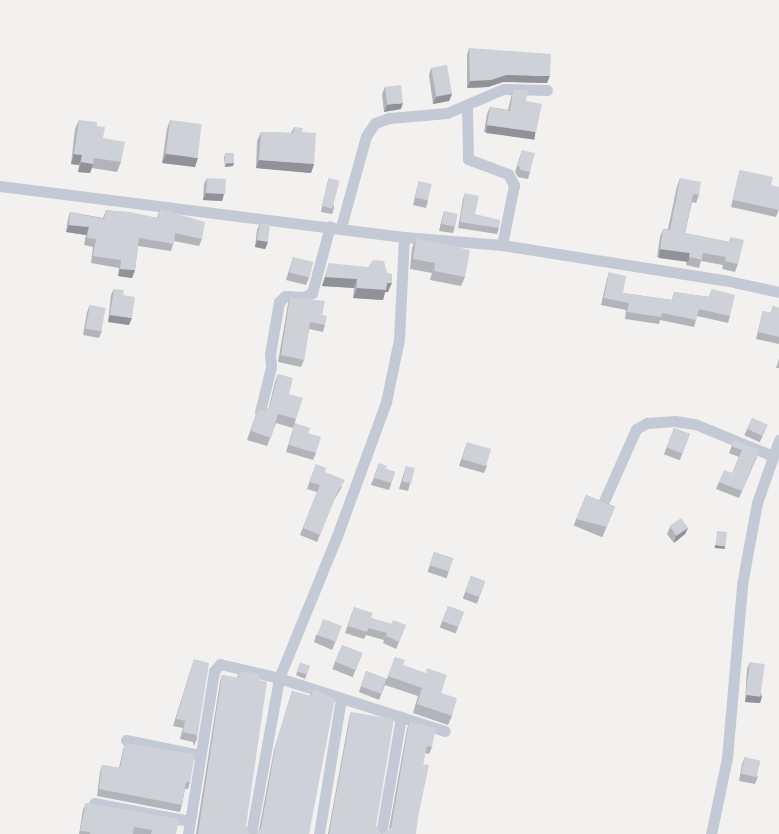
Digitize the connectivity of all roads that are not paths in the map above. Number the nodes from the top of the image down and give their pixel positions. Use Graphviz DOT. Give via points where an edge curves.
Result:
graph roads {
  1 [pos="547,90"];
  2 [pos="467,106"];
  3 [pos="0,186"];
  4 [pos="336,226"];
  5 [pos="404,237"];
  6 [pos="502,245"];
  7 [pos="779,292"];
  8 [pos="260,412"];
  9 [pos="779,440"];
  10 [pos="773,456"];
  11 [pos="604,501"];
  12 [pos="279,678"];
  13 [pos="341,698"];
  14 [pos="401,717"];
  15 [pos="444,731"];
  16 [pos="126,740"];
  17 [pos="200,754"];
  18 [pos="94,803"];
  19 [pos="189,821"];
  20 [pos="188,834"];
  21 [pos="251,834"];
  22 [pos="319,834"];
  23 [pos="381,834"];
  24 [pos="711,834"];
  1 -- 2 [label="street" via="503,89"];
  2 -- 4 [label="street" via="447,113 389,118 375,123 366,136"];
  2 -- 6 [label="street" via="468,159 508,174 514,185"];
  3 -- 4 [label="street"];
  4 -- 5 [label="street"];
  4 -- 8 [label="street" via="312,293 303,297 285,296 280,302 270,354 272,367"];
  5 -- 6 [label="street"];
  5 -- 12 [label="street" via="399,339 386,402 337,536"];
  6 -- 7 [label="street" via="724,280"];
  9 -- 10 [label="street"];
  10 -- 11 [label="street" via="695,424 675,421 646,423 636,428"];
  10 -- 24 [label="street" via="757,503 742,585 727,758"];
  12 -- 13 [label="street"];
  12 -- 17 [label="street" via="225,664 216,666"];
  12 -- 21 [label="street"];
  13 -- 14 [label="street"];
  13 -- 22 [label="street"];
  14 -- 15 [label="street"];
  14 -- 23 [label="street"];
  16 -- 17 [label="street"];
  17 -- 19 [label="street"];
  18 -- 19 [label="street"];
  19 -- 20 [label="street"];
}
